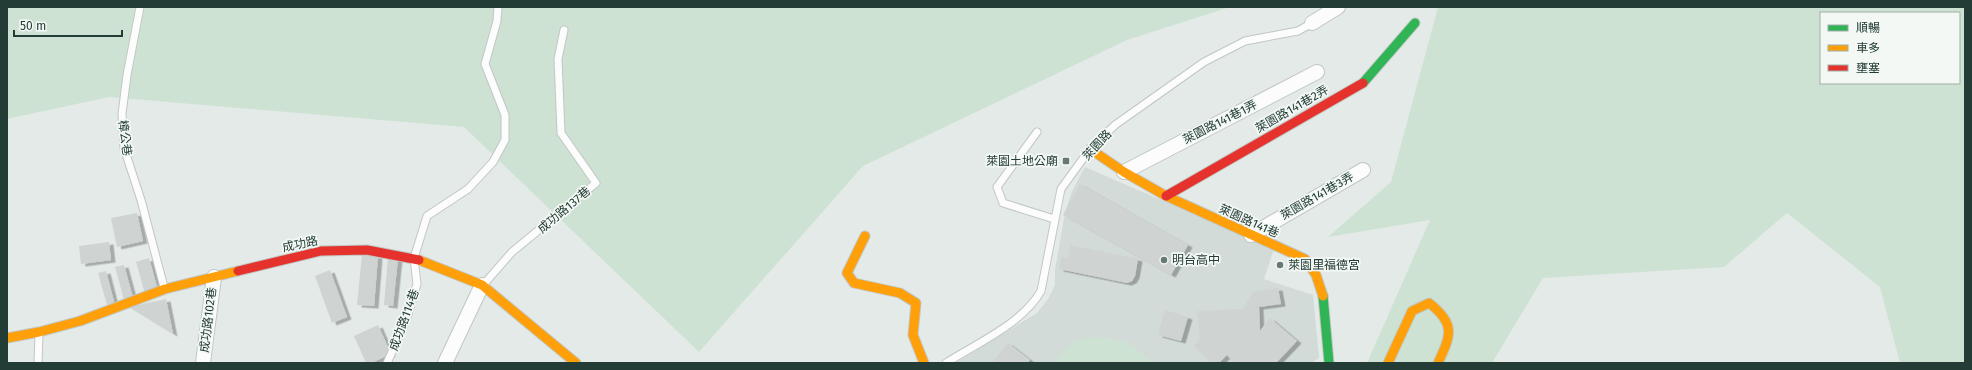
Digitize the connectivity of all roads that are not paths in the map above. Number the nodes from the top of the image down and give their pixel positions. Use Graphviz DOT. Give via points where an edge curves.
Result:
graph roads {
  1 [pos="140,7"];
  2 [pos="498,7"];
  3 [pos="1314,7"];
  4 [pos="1338,7"];
  5 [pos="1312,23"];
  6 [pos="1415,23"];
  7 [pos="564,30"];
  8 [pos="1317,72"];
  9 [pos="1037,132"];
  10 [pos="1090,149"];
  11 [pos="1363,170"];
  12 [pos="1124,172"];
  13 [pos="1166,196"];
  14 [pos="1054,219"];
  15 [pos="1251,235"];
  16 [pos="865,236"];
  17 [pos="414,258"];
  18 [pos="214,277"];
  19 [pos="482,285"];
  20 [pos="165,289"];
  21 [pos="39,332"];
  22 [pos="7,338"];
  23 [pos="38,363"];
  24 [pos="203,363"];
  25 [pos="388,363"];
  26 [pos="445,363"];
  27 [pos="576,363"];
  28 [pos="924,363"];
  29 [pos="946,363"];
  30 [pos="1329,363"];
  31 [pos="1388,363"];
  32 [pos="1438,363"];
  1 -- 20 [label="lane, 樟公巷" via="122,114 124,148"];
  2 -- 17 [label="lane, 成功路114巷" via="497,22 485,64 505,115 505,140 493,162 468,189 427,216"];
  3 -- 5 [label="street"];
  4 -- 5 [label="street, 萊園路"];
  5 -- 10 [label="lane, 萊園路" via="1298,31 1244,41 1204,62 1115,125"];
  6 -- 13 [label="street, 萊園路141巷2弄" via="1363,83"];
  7 -- 19 [label="lane, 成功路137巷" via="558,59 561,133 596,183 512,252"];
  8 -- 12 [label="street, 萊園路141巷1弄"];
  9 -- 14 [label="lane" via="997,188 1003,203"];
  10 -- 12 [label="street, 萊園路141巷"];
  10 -- 14 [label="lane, 萊園路" via="1061,189"];
  11 -- 15 [label="street, 萊園路141巷3弄"];
  12 -- 13 [label="street, 萊園路141巷"];
  13 -- 15 [label="street, 萊園路141巷"];
  14 -- 29 [label="lane, 萊園路" via="1040,292 1036,300 1021,316"];
  15 -- 30 [label="street, 萊園路141巷" via="1305,259 1316,275 1323,294"];
  16 -- 28 [label="street" via="847,273 854,283 900,293 916,303 913,335"];
  17 -- 18 [label="street, 成功路" via="367,250 321,250"];
  17 -- 19 [label="street, 成功路"];
  17 -- 25 [label="lane, 成功路114巷" via="418,284"];
  18 -- 20 [label="street, 成功路"];
  18 -- 24 [label="street, 成功路102巷"];
  19 -- 26 [label="street"];
  19 -- 27 [label="street, 成功路"];
  20 -- 21 [label="street, 成功路" via="80,321"];
  21 -- 22 [label="street, 成功路"];
  21 -- 23 [label="lane"];
  31 -- 32 [label="street" via="1412,311 1429,303 1444,313 1450,329 1447,345"];
}
